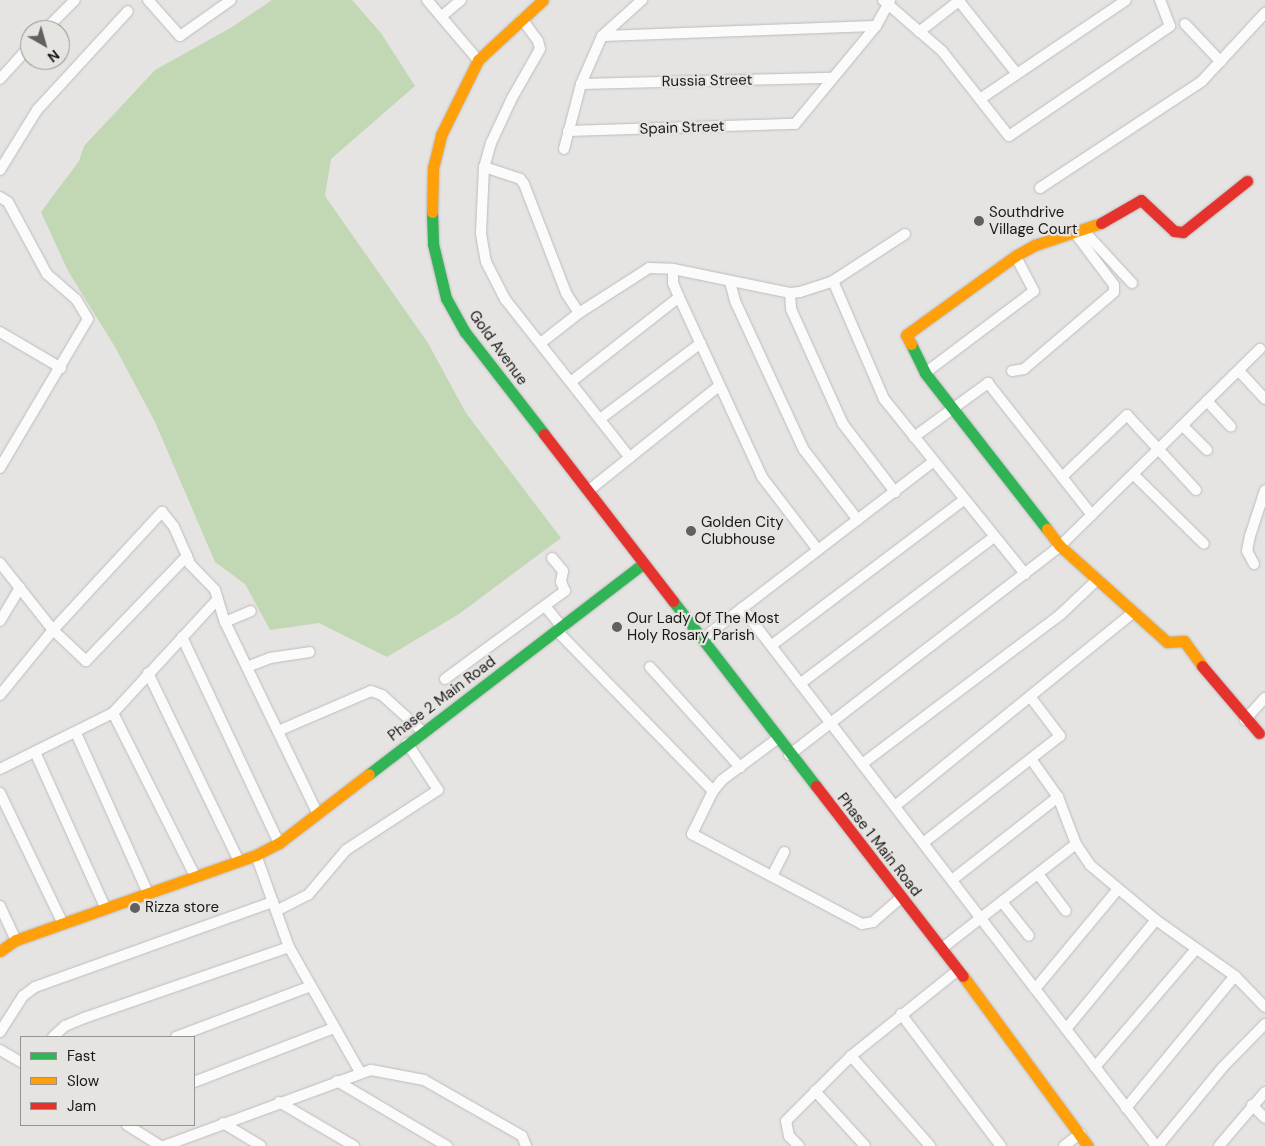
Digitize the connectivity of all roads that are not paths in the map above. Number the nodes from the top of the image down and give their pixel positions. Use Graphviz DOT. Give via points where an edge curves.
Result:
graph roads {
  1 [pos="75,0"];
  2 [pos="148,0"];
  3 [pos="232,0"];
  4 [pos="428,0"];
  5 [pos="461,0"];
  6 [pos="543,0"];
  7 [pos="642,0"];
  8 [pos="1126,0"];
  9 [pos="1160,0"];
  10 [pos="887,1"];
  11 [pos="959,1"];
  12 [pos="128,12"];
  13 [pos="1265,13"];
  14 [pos="442,16"];
  15 [pos="522,19"];
  16 [pos="55,20"];
  17 [pos="1184,24"];
  18 [pos="876,26"];
  19 [pos="919,32"];
  20 [pos="602,36"];
  21 [pos="20,57"];
  22 [pos="478,60"];
  23 [pos="1221,62"];
  24 [pos="1017,74"];
  25 [pos="832,78"];
  26 [pos="0,79"];
  27 [pos="581,84"];
  28 [pos="980,99"];
  29 [pos="568,131"];
  30 [pos="564,149"];
  31 [pos="484,168"];
  32 [pos="0,170"];
  33 [pos="1247,181"];
  34 [pos="1040,188"];
  35 [pos="0,197"];
  36 [pos="1080,232"];
  37 [pos="905,234"];
  38 [pos="1015,256"];
  39 [pos="673,269"];
  40 [pos="833,281"];
  41 [pos="730,282"];
  42 [pos="1132,283"];
  43 [pos="790,293"];
  44 [pos="679,298"];
  45 [pos="580,313"];
  46 [pos="0,332"];
  47 [pos="542,342"];
  48 [pos="701,343"];
  49 [pos="1260,349"];
  50 [pos="61,368"];
  51 [pos="1012,371"];
  52 [pos="1239,371"];
  53 [pos="925,373"];
  54 [pos="572,381"];
  55 [pos="718,387"];
  56 [pos="1265,400"];
  57 [pos="1208,401"];
  58 [pos="953,409"];
  59 [pos="600,419"];
  60 [pos="1183,426"];
  61 [pos="1231,427"];
  62 [pos="914,437"];
  63 [pos="1207,450"];
  64 [pos="1159,451"];
  65 [pos="630,458"];
  66 [pos="933,462"];
  67 [pos="0,468"];
  68 [pos="1134,475"];
  69 [pos="1062,478"];
  70 [pos="1196,490"];
  71 [pos="1265,490"];
  72 [pos="588,491"];
  73 [pos="894,492"];
  74 [pos="964,500"];
  75 [pos="1092,515"];
  76 [pos="858,520"];
  77 [pos="994,536"];
  78 [pos="1204,544"];
  79 [pos="1060,546"];
  80 [pos="818,550"];
  81 [pos="187,556"];
  82 [pos="552,558"];
  83 [pos="0,563"];
  84 [pos="643,564"];
  85 [pos="1254,564"];
  86 [pos="1025,574"];
  87 [pos="1097,580"];
  88 [pos="20,588"];
  89 [pos="217,600"];
  90 [pos="545,606"];
  91 [pos="742,608"];
  92 [pos="251,611"];
  93 [pos="1134,612"];
  94 [pos="0,621"];
  95 [pos="225,622"];
  96 [pos="53,630"];
  97 [pos="560,630"];
  98 [pos="182,637"];
  99 [pos="702,639"];
  100 [pos="772,645"];
  101 [pos="310,652"];
  102 [pos="247,667"];
  103 [pos="650,667"];
  104 [pos="148,673"];
  105 [pos="444,679"];
  106 [pos="801,683"];
  107 [pos="0,695"];
  108 [pos="1031,698"];
  109 [pos="1265,698"];
  110 [pos="113,712"];
  111 [pos="1245,720"];
  112 [pos="831,723"];
  113 [pos="278,731"];
  114 [pos="422,731"];
  115 [pos="76,733"];
  116 [pos="1259,733"];
  117 [pos="777,739"];
  118 [pos="407,744"];
  119 [pos="35,752"];
  120 [pos="789,755"];
  121 [pos="1031,759"];
  122 [pos="862,764"];
  123 [pos="740,767"];
  124 [pos="0,769"];
  125 [pos="713,790"];
  126 [pos="0,793"];
  127 [pos="1058,797"];
  128 [pos="895,806"];
  129 [pos="318,814"];
  130 [pos="279,843"];
  131 [pos="923,843"];
  132 [pos="1076,844"];
  133 [pos="784,852"];
  134 [pos="256,855"];
  135 [pos="238,861"];
  136 [pos="1038,874"];
  137 [pos="195,876"];
  138 [pos="772,876"];
  139 [pos="952,880"];
  140 [pos="1118,889"];
  141 [pos="148,893"];
  142 [pos="901,898"];
  143 [pos="1002,902"];
  144 [pos="0,906"];
  145 [pos="274,906"];
  146 [pos="106,909"];
  147 [pos="1066,911"];
  148 [pos="981,919"];
  149 [pos="1156,920"];
  150 [pos="63,924"];
  151 [pos="1029,936"];
  152 [pos="16,940"];
  153 [pos="289,947"];
  154 [pos="941,949"];
  155 [pos="1196,949"];
  156 [pos="0,951"];
  157 [pos="958,970"];
  158 [pos="1236,976"];
  159 [pos="311,986"];
  160 [pos="1035,989"];
  161 [pos="1265,1007"];
  162 [pos="901,1014"];
  163 [pos="1265,1024"];
  164 [pos="334,1028"];
  165 [pos="1066,1029"];
  166 [pos="0,1032"];
  167 [pos="54,1036"];
  168 [pos="179,1036"];
  169 [pos="0,1050"];
  170 [pos="851,1056"];
  171 [pos="20,1061"];
  172 [pos="1094,1067"];
  173 [pos="360,1072"];
  174 [pos="337,1081"];
  175 [pos="195,1082"];
  176 [pos="815,1091"];
  177 [pos="1265,1092"];
  178 [pos="279,1102"];
  179 [pos="1252,1105"];
  180 [pos="1126,1108"];
  181 [pos="1265,1118"];
  182 [pos="222,1123"];
  183 [pos="129,1126"];
  184 [pos="1081,1133"];
  185 [pos="1221,1145"];
  186 [pos="160,1146"];
  187 [pos="164,1146"];
  188 [pos="261,1146"];
  189 [pos="354,1146"];
  190 [pos="447,1146"];
  191 [pos="526,1146"];
  192 [pos="799,1146"];
  193 [pos="865,1146"];
  194 [pos="930,1146"];
  195 [pos="1002,1146"];
  196 [pos="1064,1146"];
  197 [pos="1088,1146"];
  198 [pos="1157,1146"];
  1 -- 16 [label="street"];
  2 -- 3 [label="street" via="180,36"];
  4 -- 14 [label="street"];
  5 -- 14 [label="street"];
  6 -- 15 [label="street, Gold Avenue"];
  7 -- 20 [label="street"];
  8 -- 24 [label="street"];
  9 -- 28 [label="street" via="1170,26 1009,136"];
  10 -- 18 [label="street"];
  10 -- 19 [label="street"];
  11 -- 19 [label="street"];
  11 -- 24 [label="street"];
  12 -- 32 [label="street" via="37,110"];
  13 -- 23 [label="street"];
  14 -- 22 [label="street"];
  15 -- 22 [label="street, Gold Avenue"];
  15 -- 31 [label="street" via="540,49 508,105"];
  17 -- 23 [label="street"];
  18 -- 20 [label="street"];
  18 -- 25 [label="street"];
  19 -- 28 [label="street" via="942,51"];
  20 -- 27 [label="street"];
  21 -- 26 [label="street"];
  22 -- 72 [label="street, Gold Avenue" via="441,135 433,168 433,244 438,274 446,298 465,332"];
  23 -- 34 [label="street" via="1202,81"];
  24 -- 28 [label="street"];
  25 -- 27 [label="street, Russia Street"];
  25 -- 29 [label="street, Spain Street" via="795,124"];
  27 -- 29 [label="street"];
  29 -- 30 [label="street"];
  31 -- 45 [label="street" via="520,179 524,184 566,292"];
  31 -- 47 [label="street" via="481,234 486,262 505,299"];
  33 -- 36 [label="street" via="1183,232 1174,231 1142,200 1107,221"];
  35 -- 50 [label="street" via="8,202 47,274 76,299 88,319"];
  36 -- 38 [label="street"];
  36 -- 42 [label="street"];
  36 -- 51 [label="street" via="1114,285 1114,292 1024,369"];
  37 -- 40 [label="street"];
  38 -- 53 [label="street" via="1034,291"];
  38 -- 53 [label="street" via="906,335"];
  39 -- 41 [label="street"];
  39 -- 44 [label="street" via="673,283"];
  39 -- 45 [label="street" via="649,268"];
  40 -- 43 [label="street"];
  40 -- 62 [label="street" via="884,399"];
  41 -- 43 [label="street"];
  41 -- 76 [label="street" via="735,301 804,450"];
  43 -- 73 [label="street" via="791,310 843,424"];
  44 -- 48 [label="street"];
  44 -- 54 [label="street"];
  45 -- 47 [label="street"];
  46 -- 50 [label="street"];
  47 -- 54 [label="street"];
  48 -- 55 [label="street"];
  48 -- 59 [label="street"];
  49 -- 52 [label="street"];
  50 -- 67 [label="street"];
  52 -- 56 [label="street"];
  52 -- 57 [label="street"];
  53 -- 58 [label="street"];
  54 -- 59 [label="street"];
  55 -- 65 [label="street"];
  55 -- 80 [label="street" via="762,476"];
  57 -- 60 [label="street"];
  57 -- 61 [label="street"];
  58 -- 62 [label="street"];
  58 -- 69 [label="street" via="988,383"];
  58 -- 79 [label="street"];
  59 -- 65 [label="street"];
  60 -- 63 [label="street"];
  60 -- 64 [label="street"];
  62 -- 66 [label="street"];
  64 -- 68 [label="street"];
  64 -- 69 [label="street" via="1127,415"];
  64 -- 70 [label="street"];
  65 -- 72 [label="street"];
  66 -- 73 [label="street"];
  66 -- 74 [label="street"];
  68 -- 75 [label="street"];
  68 -- 78 [label="street"];
  69 -- 75 [label="street"];
  71 -- 85 [label="street" via="1247,551"];
  72 -- 84 [label="street, Gold Avenue"];
  73 -- 76 [label="street"];
  74 -- 77 [label="street"];
  74 -- 100 [label="street"];
  75 -- 79 [label="street"];
  76 -- 80 [label="street"];
  77 -- 86 [label="street"];
  77 -- 106 [label="street"];
  79 -- 86 [label="street"];
  79 -- 87 [label="street"];
  80 -- 91 [label="street"];
  81 -- 89 [label="street" via="190,564 212,584"];
  81 -- 96 [label="street" via="86,662"];
  81 -- 96 [label="street" via="174,527 162,512"];
  82 -- 90 [label="street" via="563,571 561,582 565,591"];
  83 -- 88 [label="street"];
  84 -- 97 [label="street, Phase 2 Main Road"];
  84 -- 99 [label="street, Phase 1 Main Road"];
  86 -- 112 [label="street"];
  87 -- 93 [label="street"];
  87 -- 122 [label="street" via="1061,614"];
  88 -- 94 [label="street"];
  88 -- 96 [label="street"];
  89 -- 95 [label="street"];
  89 -- 98 [label="street"];
  90 -- 97 [label="street"];
  90 -- 105 [label="street"];
  91 -- 99 [label="street"];
  91 -- 100 [label="street"];
  92 -- 95 [label="street"];
  93 -- 108 [label="street"];
  93 -- 111 [label="street" via="1167,642 1184,642"];
  95 -- 102 [label="street"];
  96 -- 107 [label="street"];
  97 -- 114 [label="street, Phase 2 Main Road"];
  97 -- 125 [label="street"];
  98 -- 104 [label="street"];
  98 -- 130 [label="street"];
  99 -- 117 [label="street, Phase 1 Main Road"];
  100 -- 106 [label="street"];
  101 -- 102 [label="street" via="270,658"];
  102 -- 113 [label="street"];
  103 -- 123 [label="street"];
  104 -- 110 [label="street"];
  104 -- 135 [label="street"];
  106 -- 112 [label="street"];
  108 -- 121 [label="street" via="1060,736"];
  108 -- 128 [label="street"];
  109 -- 111 [label="street"];
  110 -- 115 [label="street"];
  110 -- 137 [label="street"];
  111 -- 116 [label="street"];
  112 -- 120 [label="street"];
  112 -- 122 [label="street"];
  113 -- 114 [label="street" via="372,690"];
  113 -- 129 [label="street"];
  114 -- 118 [label="street, Phase 2 Main Road"];
  115 -- 119 [label="street"];
  115 -- 141 [label="street"];
  117 -- 120 [label="street, Phase 1 Main Road"];
  117 -- 123 [label="street"];
  118 -- 129 [label="street, Phase 2 Main Road"];
  118 -- 145 [label="street" via="438,790 346,850 308,895"];
  119 -- 124 [label="street"];
  119 -- 146 [label="street"];
  120 -- 142 [label="street, Phase 1 Main Road"];
  121 -- 127 [label="street"];
  121 -- 131 [label="street"];
  122 -- 128 [label="street"];
  123 -- 125 [label="street"];
  125 -- 138 [label="street" via="692,834"];
  126 -- 150 [label="street"];
  127 -- 132 [label="street"];
  127 -- 139 [label="street"];
  128 -- 131 [label="street"];
  129 -- 130 [label="street, Phase 2 Main Road"];
  130 -- 134 [label="street, Phase 2 Main Road"];
  131 -- 139 [label="street"];
  132 -- 136 [label="street"];
  132 -- 140 [label="street" via="1090,865"];
  133 -- 138 [label="street"];
  134 -- 135 [label="street, Phase 2 Main Road"];
  134 -- 145 [label="street"];
  135 -- 137 [label="street, Phase 2 Main Road"];
  136 -- 143 [label="street"];
  136 -- 147 [label="street"];
  137 -- 141 [label="street, Phase 2 Main Road"];
  138 -- 142 [label="street" via="862,924 873,922"];
  139 -- 148 [label="street"];
  140 -- 149 [label="street"];
  140 -- 160 [label="street"];
  141 -- 146 [label="street, Phase 2 Main Road"];
  142 -- 154 [label="street, Phase 1 Main Road"];
  143 -- 148 [label="street"];
  143 -- 151 [label="street"];
  144 -- 152 [label="street"];
  145 -- 153 [label="street"];
  145 -- 166 [label="street" via="35,987 23,996"];
  146 -- 150 [label="street, Phase 2 Main Road"];
  148 -- 154 [label="street"];
  148 -- 160 [label="street"];
  149 -- 155 [label="street"];
  149 -- 165 [label="street"];
  150 -- 152 [label="street, Phase 2 Main Road"];
  152 -- 156 [label="street, Phase 2 Main Road"];
  153 -- 159 [label="street"];
  153 -- 167 [label="street" via="84,1018 65,1026"];
  154 -- 157 [label="street, Phase 1 Main Road"];
  155 -- 158 [label="street"];
  155 -- 172 [label="street"];
  157 -- 162 [label="street"];
  157 -- 184 [label="street, Phase 1 Main Road"];
  158 -- 161 [label="street"];
  158 -- 180 [label="street"];
  159 -- 164 [label="street"];
  159 -- 168 [label="street"];
  160 -- 165 [label="street"];
  162 -- 170 [label="street"];
  162 -- 195 [label="street"];
  163 -- 198 [label="street" via="1222,1068"];
  164 -- 173 [label="street"];
  164 -- 175 [label="street"];
  165 -- 172 [label="street"];
  169 -- 171 [label="street"];
  170 -- 176 [label="street"];
  170 -- 194 [label="street"];
  172 -- 180 [label="street"];
  173 -- 174 [label="street"];
  173 -- 191 [label="street" via="371,1070 424,1080 522,1136"];
  174 -- 178 [label="street"];
  174 -- 190 [label="street"];
  176 -- 192 [label="street" via="786,1121 789,1136"];
  176 -- 193 [label="street"];
  177 -- 179 [label="street"];
  178 -- 182 [label="street"];
  178 -- 189 [label="street"];
  179 -- 181 [label="street"];
  179 -- 185 [label="street"];
  180 -- 198 [label="street"];
  182 -- 187 [label="street"];
  182 -- 188 [label="street"];
  183 -- 186 [label="street"];
  184 -- 196 [label="street"];
  184 -- 197 [label="street, Phase 1 Main Road"];
}
